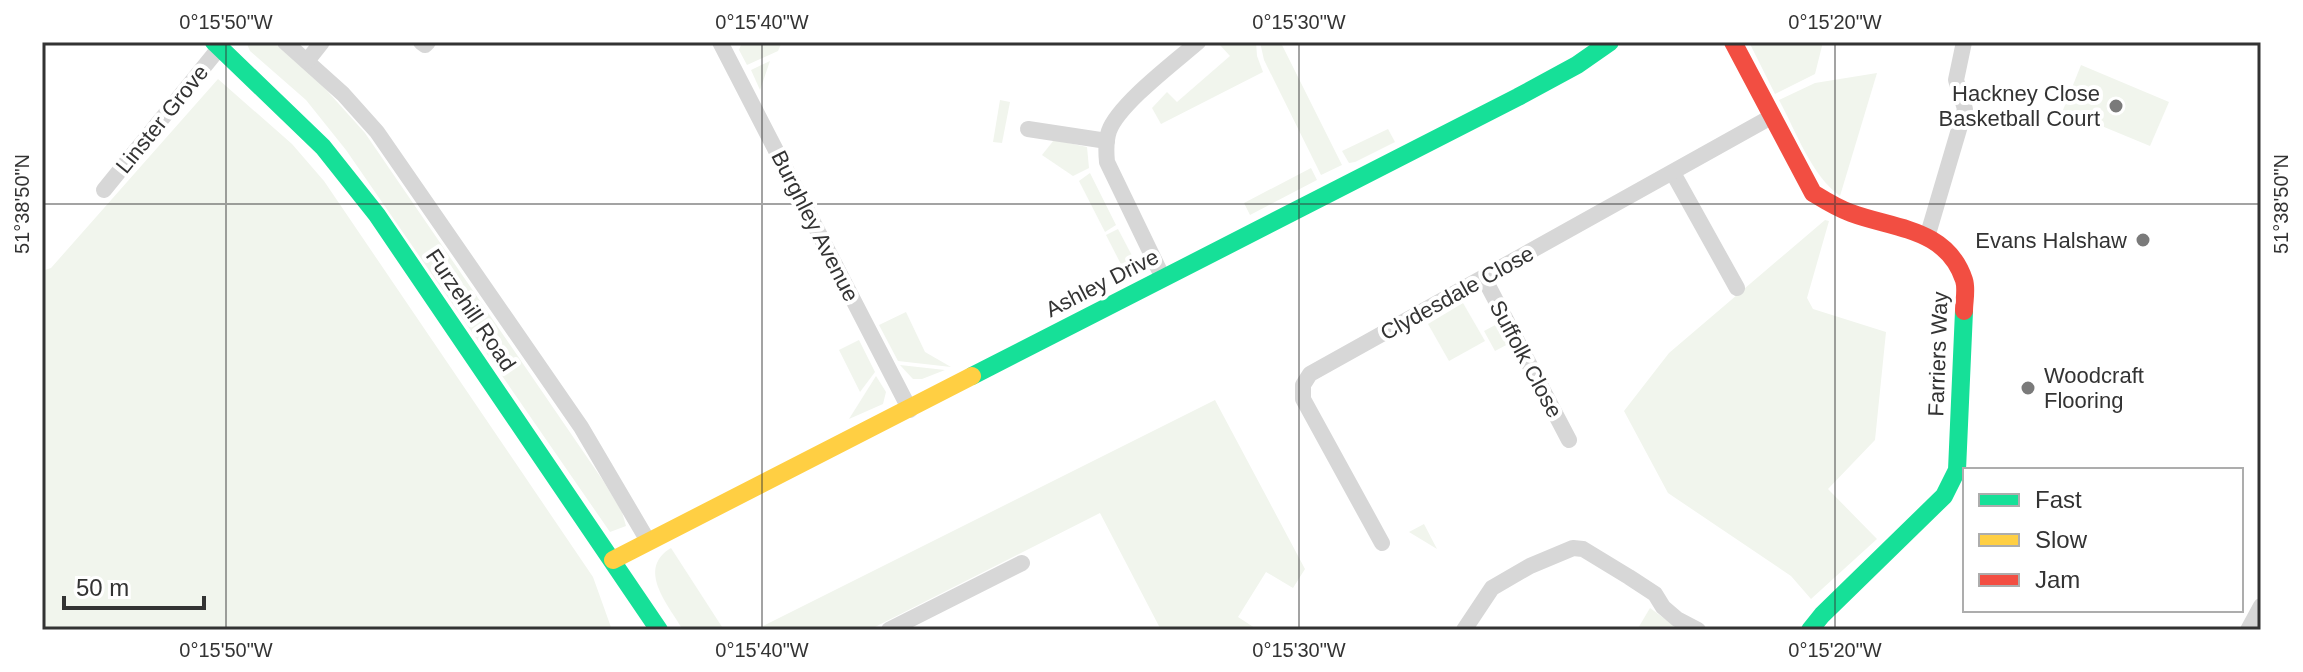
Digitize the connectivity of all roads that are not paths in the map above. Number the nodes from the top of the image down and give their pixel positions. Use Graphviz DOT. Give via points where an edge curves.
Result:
graph roads {
  1 [pos="285,42"];
  2 [pos="322,42"];
  3 [pos="421,42"];
  4 [pos="428,42"];
  5 [pos="720,42"];
  6 [pos="1198,42"];
  7 [pos="1610,42"];
  8 [pos="1733,42"];
  9 [pos="1964,42"];
  10 [pos="217,45"];
  11 [pos="307,61"];
  12 [pos="1771,117"];
  13 [pos="1028,129"];
  14 [pos="1107,141"];
  15 [pos="1673,173"];
  16 [pos="104,190"];
  17 [pos="1928,234"];
  18 [pos="1163,278"];
  19 [pos="1484,278"];
  20 [pos="1737,288"];
  21 [pos="910,410"];
  22 [pos="1569,440"];
  23 [pos="648,541"];
  24 [pos="1382,543"];
  25 [pos="613,560"];
  26 [pos="1022,563"];
  27 [pos="2261,606"];
  28 [pos="659,630"];
  29 [pos="889,630"];
  30 [pos="1464,630"];
  31 [pos="1698,630"];
  32 [pos="1810,630"];
  33 [pos="2248,630"];
  1 -- 11 [label="street, Furzehill Road"];
  2 -- 11 [label="street"];
  3 -- 4 [label="street"];
  5 -- 21 [label="street, Burghley Avenue"];
  6 -- 14 [label="street" via="1124,108"];
  7 -- 18 [label="street, Ashley Drive" via="1537,87"];
  8 -- 12 [label="street, Farriers Way"];
  9 -- 17 [label="street" via="1956,80 1965,109"];
  10 -- 16 [label="street, Linster Grove"];
  10 -- 25 [label="street, Furzehill Road" via="323,147 377,215"];
  11 -- 23 [label="street, Furzehill Road" via="377,132 581,427"];
  12 -- 15 [label="street, Clydesdale Close"];
  12 -- 17 [label="street, Farriers Way" via="1813,193 1824,202"];
  13 -- 14 [label="street"];
  14 -- 18 [label="street" via="1107,162"];
  15 -- 19 [label="street, Clydesdale Close"];
  15 -- 20 [label="street"];
  17 -- 32 [label="street, Farriers Way" via="1953,255 1965,282 1957,470 1944,496"];
  18 -- 21 [label="street, Ashley Drive"];
  19 -- 22 [label="street, Suffolk Close"];
  19 -- 24 [label="street, Clydesdale Close" via="1310,374 1303,385 1303,399"];
  21 -- 23 [label="street, Ashley Drive"];
  23 -- 25 [label="street, Ashley Drive"];
  25 -- 28 [label="street, Furzehill Road"];
  26 -- 29 [label="street"];
  27 -- 33 [label="street"];
  30 -- 31 [label="street" via="1492,588 1573,548 1583,549 1655,594 1677,619"];
}
